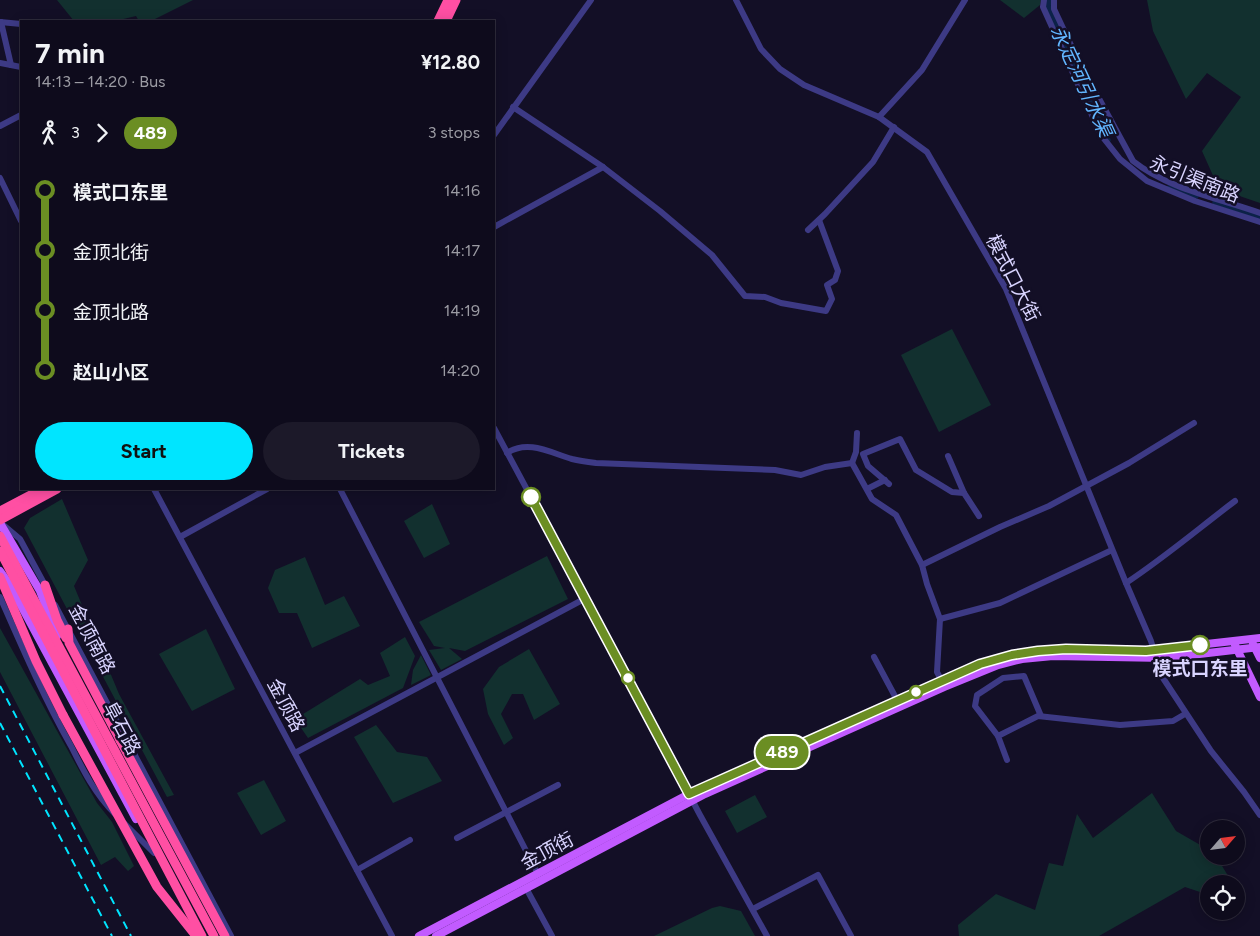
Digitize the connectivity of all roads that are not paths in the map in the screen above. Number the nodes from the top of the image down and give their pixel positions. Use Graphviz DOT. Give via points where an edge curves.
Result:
graph roads {
  1 [pos="448,0"];
  2 [pos="456,0"];
  3 [pos="591,0"];
  4 [pos="736,0"];
  5 [pos="965,0"];
  6 [pos="1044,0"];
  7 [pos="1054,0"];
  8 [pos="438,20"];
  9 [pos="446,20"];
  10 [pos="0,22"];
  11 [pos="20,24"];
  12 [pos="0,63"];
  13 [pos="11,65"];
  14 [pos="20,67"];
  15 [pos="513,106"];
  16 [pos="20,115"];
  17 [pos="879,117"];
  18 [pos="0,126"];
  19 [pos="894,127"];
  20 [pos="495,133"];
  21 [pos="603,167"];
  22 [pos="0,178"];
  23 [pos="1260,213"];
  24 [pos="20,219"];
  25 [pos="819,220"];
  26 [pos="1260,222"];
  27 [pos="495,226"];
  28 [pos="808,230"];
  29 [pos="1194,422"];
  30 [pos="495,430"];
  31 [pos="857,433"];
  32 [pos="507,453"];
  33 [pos="948,456"];
  34 [pos="852,463"];
  35 [pos="1086,487"];
  36 [pos="867,489"];
  37 [pos="40,490"];
  38 [pos="55,490"];
  39 [pos="155,490"];
  40 [pos="265,490"];
  41 [pos="341,490"];
  42 [pos="964,493"];
  43 [pos="1235,501"];
  44 [pos="0,511"];
  45 [pos="979,516"];
  46 [pos="0,522"];
  47 [pos="0,531"];
  48 [pos="0,536"];
  49 [pos="180,537"];
  50 [pos="1112,550"];
  51 [pos="0,551"];
  52 [pos="922,565"];
  53 [pos="0,571"];
  54 [pos="0,577"];
  55 [pos="1126,583"];
  56 [pos="42,588"];
  57 [pos="0,597"];
  58 [pos="586,598"];
  59 [pos="940,619"];
  60 [pos="68,629"];
  61 [pos="58,637"];
  62 [pos="1260,638"];
  63 [pos="1251,639"];
  64 [pos="1234,641"];
  65 [pos="69,642"];
  66 [pos="1257,647"];
  67 [pos="1236,650"];
  68 [pos="1155,654"];
  69 [pos="874,657"];
  70 [pos="1260,658"];
  71 [pos="438,677"];
  72 [pos="943,684"];
  73 [pos="1260,697"];
  74 [pos="897,700"];
  75 [pos="1185,714"];
  76 [pos="1042,716"];
  77 [pos="998,736"];
  78 [pos="295,753"];
  79 [pos="1008,760"];
  80 [pos="558,786"];
  81 [pos="691,797"];
  82 [pos="506,812"];
  83 [pos="1260,815"];
  84 [pos="178,834"];
  85 [pos="457,838"];
  86 [pos="410,840"];
  87 [pos="154,853"];
  88 [pos="175,857"];
  89 [pos="357,870"];
  90 [pos="538,874"];
  91 [pos="526,888"];
  92 [pos="753,909"];
  93 [pos="214,933"];
  94 [pos="197,936"];
  95 [pos="202,936"];
  96 [pos="229,936"];
  97 [pos="392,936"];
  98 [pos="419,936"];
  99 [pos="436,936"];
  100 [pos="552,936"];
  101 [pos="767,936"];
  102 [pos="851,936"];
  1 -- 8 [label="highway"];
  2 -- 9 [label="highway"];
  3 -- 15 [label="street"];
  4 -- 17 [label="street, 模式口大街" via="761,49 780,69 804,85"];
  5 -- 17 [label="street" via="922,70"];
  6 -- 26 [label="street, 永引渠南路" via="1043,7 1100,135 1120,159 1146,182"];
  7 -- 23 [label="street" via="1054,9 1078,60 1133,161 1172,184"];
  10 -- 11 [label="street"];
  10 -- 13 [label="street"];
  12 -- 13 [label="street"];
  13 -- 14 [label="street"];
  15 -- 20 [label="street"];
  15 -- 21 [label="street"];
  16 -- 18 [label="street"];
  17 -- 19 [label="street, 模式口大街"];
  19 -- 25 [label="street" via="873,162"];
  19 -- 35 [label="street, 模式口大街" via="927,152 1006,289"];
  21 -- 25 [label="street" via="712,255 745,296 765,297 826,311 832,298 827,285 835,280 838,271"];
  21 -- 27 [label="street"];
  22 -- 24 [label="street"];
  25 -- 28 [label="street"];
  29 -- 35 [label="street"];
  30 -- 32 [label="street"];
  31 -- 34 [label="street"];
  32 -- 34 [label="street" via="518,448 536,447 575,460 596,463 775,470 802,475"];
  32 -- 58 [label="street"];
  33 -- 42 [label="street"];
  34 -- 36 [label="street"];
  35 -- 50 [label="street, 模式口大街"];
  35 -- 52 [label="street"];
  36 -- 42 [label="street" via="887,482 868,466 863,454 900,439 916,470 952,492"];
  36 -- 52 [label="street" via="872,499 896,515"];
  37 -- 44 [label="highway"];
  38 -- 46 [label="highway"];
  39 -- 49 [label="street, 金顶路"];
  40 -- 49 [label="street"];
  41 -- 71 [label="street"];
  42 -- 45 [label="street"];
  43 -- 55 [label="street" via="1156,564"];
  46 -- 56 [label="main road"];
  47 -- 61 [label="main road, 金顶南路"];
  48 -- 93 [label="highway, 阜石路"];
  49 -- 78 [label="street, 金顶路"];
  50 -- 55 [label="street, 模式口大街"];
  50 -- 59 [label="street" via="1000,603"];
  51 -- 95 [label="highway, 阜石路"];
  52 -- 59 [label="street"];
  53 -- 87 [label="main road"];
  54 -- 94 [label="highway, bridge" via="63,715 157,887"];
  55 -- 68 [label="street, 模式口大街"];
  56 -- 60 [label="street, 金顶南路"];
  56 -- 61 [label="main road"];
  56 -- 65 [label="highway"];
  57 -- 87 [label="street" via="44,696 89,781 108,806"];
  58 -- 71 [label="street"];
  58 -- 81 [label="street"];
  59 -- 72 [label="street" via="937,672"];
  60 -- 65 [label="highway"];
  60 -- 84 [label="street, 金顶南路"];
  61 -- 88 [label="main road, 金顶南路"];
  62 -- 63 [label="main road"];
  63 -- 64 [label="main road"];
  63 -- 66 [label="main road"];
  64 -- 67 [label="main road"];
  64 -- 68 [label="main road"];
  65 -- 96 [label="highway, bridge"];
  66 -- 67 [label="main road"];
  66 -- 70 [label="main road"];
  67 -- 68 [label="main road" via="1182,656"];
  67 -- 73 [label="main road"];
  68 -- 72 [label="main road" via="1066,649 1038,651 980,664"];
  68 -- 75 [label="street" via="1162,675"];
  69 -- 74 [label="street"];
  71 -- 78 [label="street"];
  71 -- 82 [label="street"];
  72 -- 74 [label="main road"];
  72 -- 81 [label="main road"];
  74 -- 81 [label="main road"];
  75 -- 76 [label="street" via="1173,721 1120,725"];
  75 -- 83 [label="street"];
  76 -- 77 [label="street"];
  76 -- 77 [label="street" via="1024,676 1003,678 977,695 975,706"];
  77 -- 79 [label="street"];
  78 -- 89 [label="street, 金顶路"];
  80 -- 82 [label="street"];
  81 -- 90 [label="main road, 金顶街"];
  81 -- 91 [label="main road, 金顶街"];
  81 -- 92 [label="street"];
  82 -- 85 [label="street"];
  82 -- 90 [label="street"];
  84 -- 88 [label="street"];
  84 -- 96 [label="street, 金顶南路"];
  86 -- 89 [label="street"];
  87 -- 94 [label="main road"];
  88 -- 93 [label="main road, 金顶南路"];
  89 -- 97 [label="street, 金顶路"];
  90 -- 98 [label="main road, 金顶街"];
  91 -- 99 [label="main road, 金顶街"];
  91 -- 100 [label="street"];
  92 -- 101 [label="street"];
  92 -- 102 [label="street" via="818,875"];
  93 -- 96 [label="street"];
}
